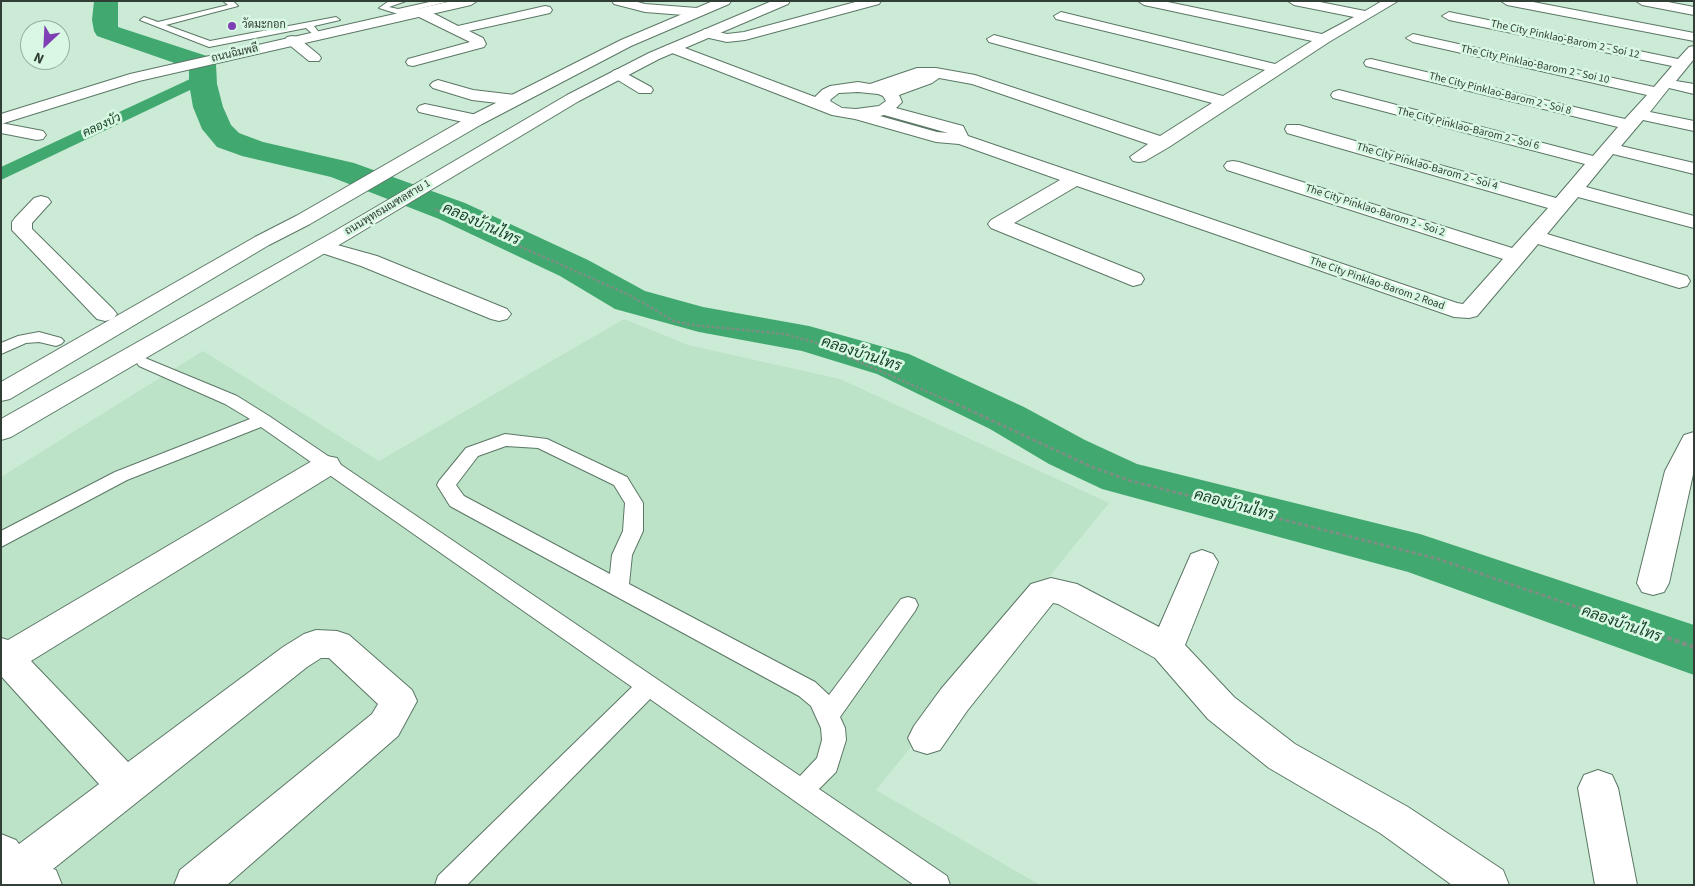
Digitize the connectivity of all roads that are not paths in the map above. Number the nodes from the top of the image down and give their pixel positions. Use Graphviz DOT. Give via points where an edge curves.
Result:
graph roads {
  1 [pos="402,1"];
  2 [pos="446,1"];
  3 [pos="472,1"];
  4 [pos="725,1"];
  5 [pos="784,1"];
  6 [pos="874,1"];
  7 [pos="1144,1"];
  8 [pos="1294,1"];
  9 [pos="1392,1"];
  10 [pos="1507,1"];
  11 [pos="1642,1"];
  12 [pos="625,2"];
  13 [pos="230,4"];
  14 [pos="244,9"];
  15 [pos="546,10"];
  16 [pos="1694,10"];
  17 [pos="420,12"];
  18 [pos="697,12"];
  19 [pos="1367,15"];
  20 [pos="1061,16"];
  21 [pos="1449,16"];
  22 [pos="144,20"];
  23 [pos="336,20"];
  24 [pos="156,25"];
  25 [pos="312,30"];
  26 [pos="457,30"];
  27 [pos="705,33"];
  28 [pos="1413,38"];
  29 [pos="994,39"];
  30 [pos="1324,39"];
  31 [pos="292,40"];
  32 [pos="679,45"];
  33 [pos="1690,53"];
  34 [pos="314,58"];
  35 [pos="413,62"];
  36 [pos="1371,63"];
  37 [pos="1278,69"];
  38 [pos="618,74"];
  39 [pos="438,85"];
  40 [pos="1661,88"];
  41 [pos="1694,89"];
  42 [pos="645,90"];
  43 [pos="881,91"];
  44 [pos="1339,96"];
  45 [pos="515,100"];
  46 [pos="824,101"];
  47 [pos="1226,102"];
  48 [pos="425,109"];
  49 [pos="884,110"];
  50 [pos="856,114"];
  51 [pos="1,119"];
  52 [pos="476,120"];
  53 [pos="1634,120"];
  54 [pos="1694,126"];
  55 [pos="1,128"];
  56 [pos="1293,130"];
  57 [pos="37,136"];
  58 [pos="961,139"];
  59 [pos="1163,143"];
  60 [pos="1603,155"];
  61 [pos="1139,157"];
  62 [pos="1233,166"];
  63 [pos="1694,169"];
  64 [pos="1075,179"];
  65 [pos="1566,198"];
  66 [pos="42,202"];
  67 [pos="1694,222"];
  68 [pos="1533,236"];
  69 [pos="262,241"];
  70 [pos="323,247"];
  71 [pos="1516,256"];
  72 [pos="303,258"];
  73 [pos="1133,279"];
  74 [pos="1679,281"];
  75 [pos="105,314"];
  76 [pos="499,314"];
  77 [pos="56,341"];
  78 [pos="1,349"];
  79 [pos="144,364"];
  80 [pos="1,371"];
  81 [pos="1,393"];
  82 [pos="263,420"];
  83 [pos="1,431"];
  84 [pos="1694,441"];
  85 [pos="1,450"];
  86 [pos="328,464"];
  87 [pos="1,540"];
  88 [pos="1202,562"];
  89 [pos="1653,583"];
  90 [pos="619,586"];
  91 [pos="908,605"];
  92 [pos="1167,648"];
  93 [pos="4,655"];
  94 [pos="648,686"];
  95 [pos="828,715"];
  96 [pos="927,738"];
  97 [pos="126,787"];
  98 [pos="1598,788"];
  99 [pos="801,792"];
  100 [pos="15,873"];
  101 [pos="195,885"];
  102 [pos="448,885"];
  103 [pos="937,885"];
  104 [pos="1488,885"];
  105 [pos="1616,885"];
  1 -- 2 [label="lane" via="384,8 398,12"];
  3 -- 17 [label="street, ถนนฉิมพลี"];
  4 -- 18 [label="street"];
  5 -- 27 [label="street, ถนนพุทธมณฑลสาย 1"];
  6 -- 27 [label="street" via="745,36 727,38"];
  7 -- 30 [label="street"];
  8 -- 19 [label="street"];
  9 -- 19 [label="street"];
  10 -- 33 [label="street"];
  11 -- 16 [label="street"];
  12 -- 18 [label="street" via="644,8"];
  13 -- 14 [label="lane"];
  13 -- 24 [label="lane"];
  15 -- 26 [label="street"];
  17 -- 25 [label="street, ถนนฉิมพลี"];
  17 -- 26 [label="street"];
  18 -- 45 [label="street" via="626,43"];
  19 -- 30 [label="street"];
  20 -- 37 [label="street"];
  21 -- 33 [label="street, The City Pinklao-Barom 2 - Soi 12"];
  22 -- 24 [label="lane"];
  23 -- 25 [label="lane"];
  24 -- 25 [label="lane" via="209,44"];
  25 -- 31 [label="street, ถนนฉิมพลี"];
  26 -- 35 [label="street" via="479,44"];
  27 -- 32 [label="street, ถนนพุทธมณฑลสาย 1"];
  28 -- 40 [label="street, The City Pinklao-Barom 2 - Soi 10"];
  29 -- 47 [label="street"];
  30 -- 37 [label="street"];
  31 -- 34 [label="street"];
  31 -- 51 [label="street, ถนนฉิมพลี" via="72,93"];
  32 -- 38 [label="street, ถนนพุทธมณฑลสาย 1"];
  32 -- 46 [label="street"];
  33 -- 40 [label="street, The City Pinklao-Barom 2 Road"];
  36 -- 53 [label="street, The City Pinklao-Barom 2 - Soi 8"];
  37 -- 47 [label="street"];
  38 -- 42 [label="street"];
  38 -- 70 [label="street, ถนนพุทธมณฑลสาย 1"];
  39 -- 45 [label="street" via="472,95"];
  40 -- 41 [label="street, The City Pinklao-Barom 2 - Soi 10"];
  40 -- 53 [label="street, The City Pinklao-Barom 2 Road"];
  43 -- 46 [label="street" via="847,87 828,92"];
  43 -- 49 [label="street" via="894,102"];
  43 -- 59 [label="street" via="927,80 936,73 975,80"];
  44 -- 60 [label="street, The City Pinklao-Barom 2 - Soi 6"];
  45 -- 52 [label="street"];
  46 -- 50 [label="street" via="838,112"];
  47 -- 59 [label="street"];
  48 -- 52 [label="street"];
  49 -- 50 [label="street"];
  49 -- 58 [label="street" via="957,130"];
  50 -- 58 [label="street" via="936,137"];
  52 -- 69 [label="street"];
  53 -- 54 [label="street, The City Pinklao-Barom 2 - Soi 8"];
  53 -- 60 [label="street, The City Pinklao-Barom 2 Road"];
  55 -- 57 [label="street"];
  56 -- 65 [label="street, The City Pinklao-Barom 2 - Soi 4"];
  58 -- 64 [label="street, The City Pinklao-Barom 2 Road"];
  59 -- 61 [label="street"];
  60 -- 63 [label="street, The City Pinklao-Barom 2 - Soi 6"];
  60 -- 65 [label="street, The City Pinklao-Barom 2 Road"];
  62 -- 71 [label="street, The City Pinklao-Barom 2 - Soi 2"];
  64 -- 71 [label="street, The City Pinklao-Barom 2 Road" via="1454,310 1469,311"];
  64 -- 73 [label="street" via="998,224"];
  65 -- 67 [label="street, The City Pinklao-Barom 2 - Soi 4"];
  65 -- 68 [label="street, The City Pinklao-Barom 2 Road"];
  66 -- 75 [label="street" via="22,222 22,230"];
  68 -- 71 [label="street, The City Pinklao-Barom 2 Road"];
  68 -- 74 [label="street"];
  69 -- 75 [label="street" via="180,274"];
  69 -- 81 [label="street"];
  70 -- 72 [label="street, ถนนพุทธมณฑลสาย 1"];
  70 -- 76 [label="street" via="369,261"];
  72 -- 79 [label="street" via="267,286"];
  72 -- 83 [label="street, ถนนพุทธมณฑลสาย 1"];
  75 -- 77 [label="street"];
  77 -- 78 [label="lane" via="39,337 23,339"];
  77 -- 80 [label="street"];
  79 -- 82 [label="lane" via="231,400"];
  79 -- 85 [label="street"];
  82 -- 86 [label="lane"];
  82 -- 87 [label="lane" via="121,476"];
  84 -- 89 [label="street" via="1679,471"];
  86 -- 93 [label="street"];
  86 -- 94 [label="lane"];
  88 -- 92 [label="street"];
  90 -- 90 [label="lane" via="457,501 446,485 472,452 505,440 541,443 621,481 634,503 632,530 622,555"];
  90 -- 95 [label="lane" via="807,689 820,700"];
  91 -- 95 [label="lane"];
  92 -- 96 [label="street" via="1066,593 1051,590 1042,593"];
  92 -- 104 [label="street" via="1221,708 1282,756 1394,820"];
  93 -- 97 [label="street"];
  94 -- 99 [label="lane"];
  94 -- 102 [label="lane"];
  95 -- 99 [label="lane" via="834,740 827,764"];
  97 -- 100 [label="street"];
  97 -- 101 [label="street" via="316,644 337,645 399,701 385,725"];
  98 -- 105 [label="street"];
  99 -- 103 [label="lane"];
}
